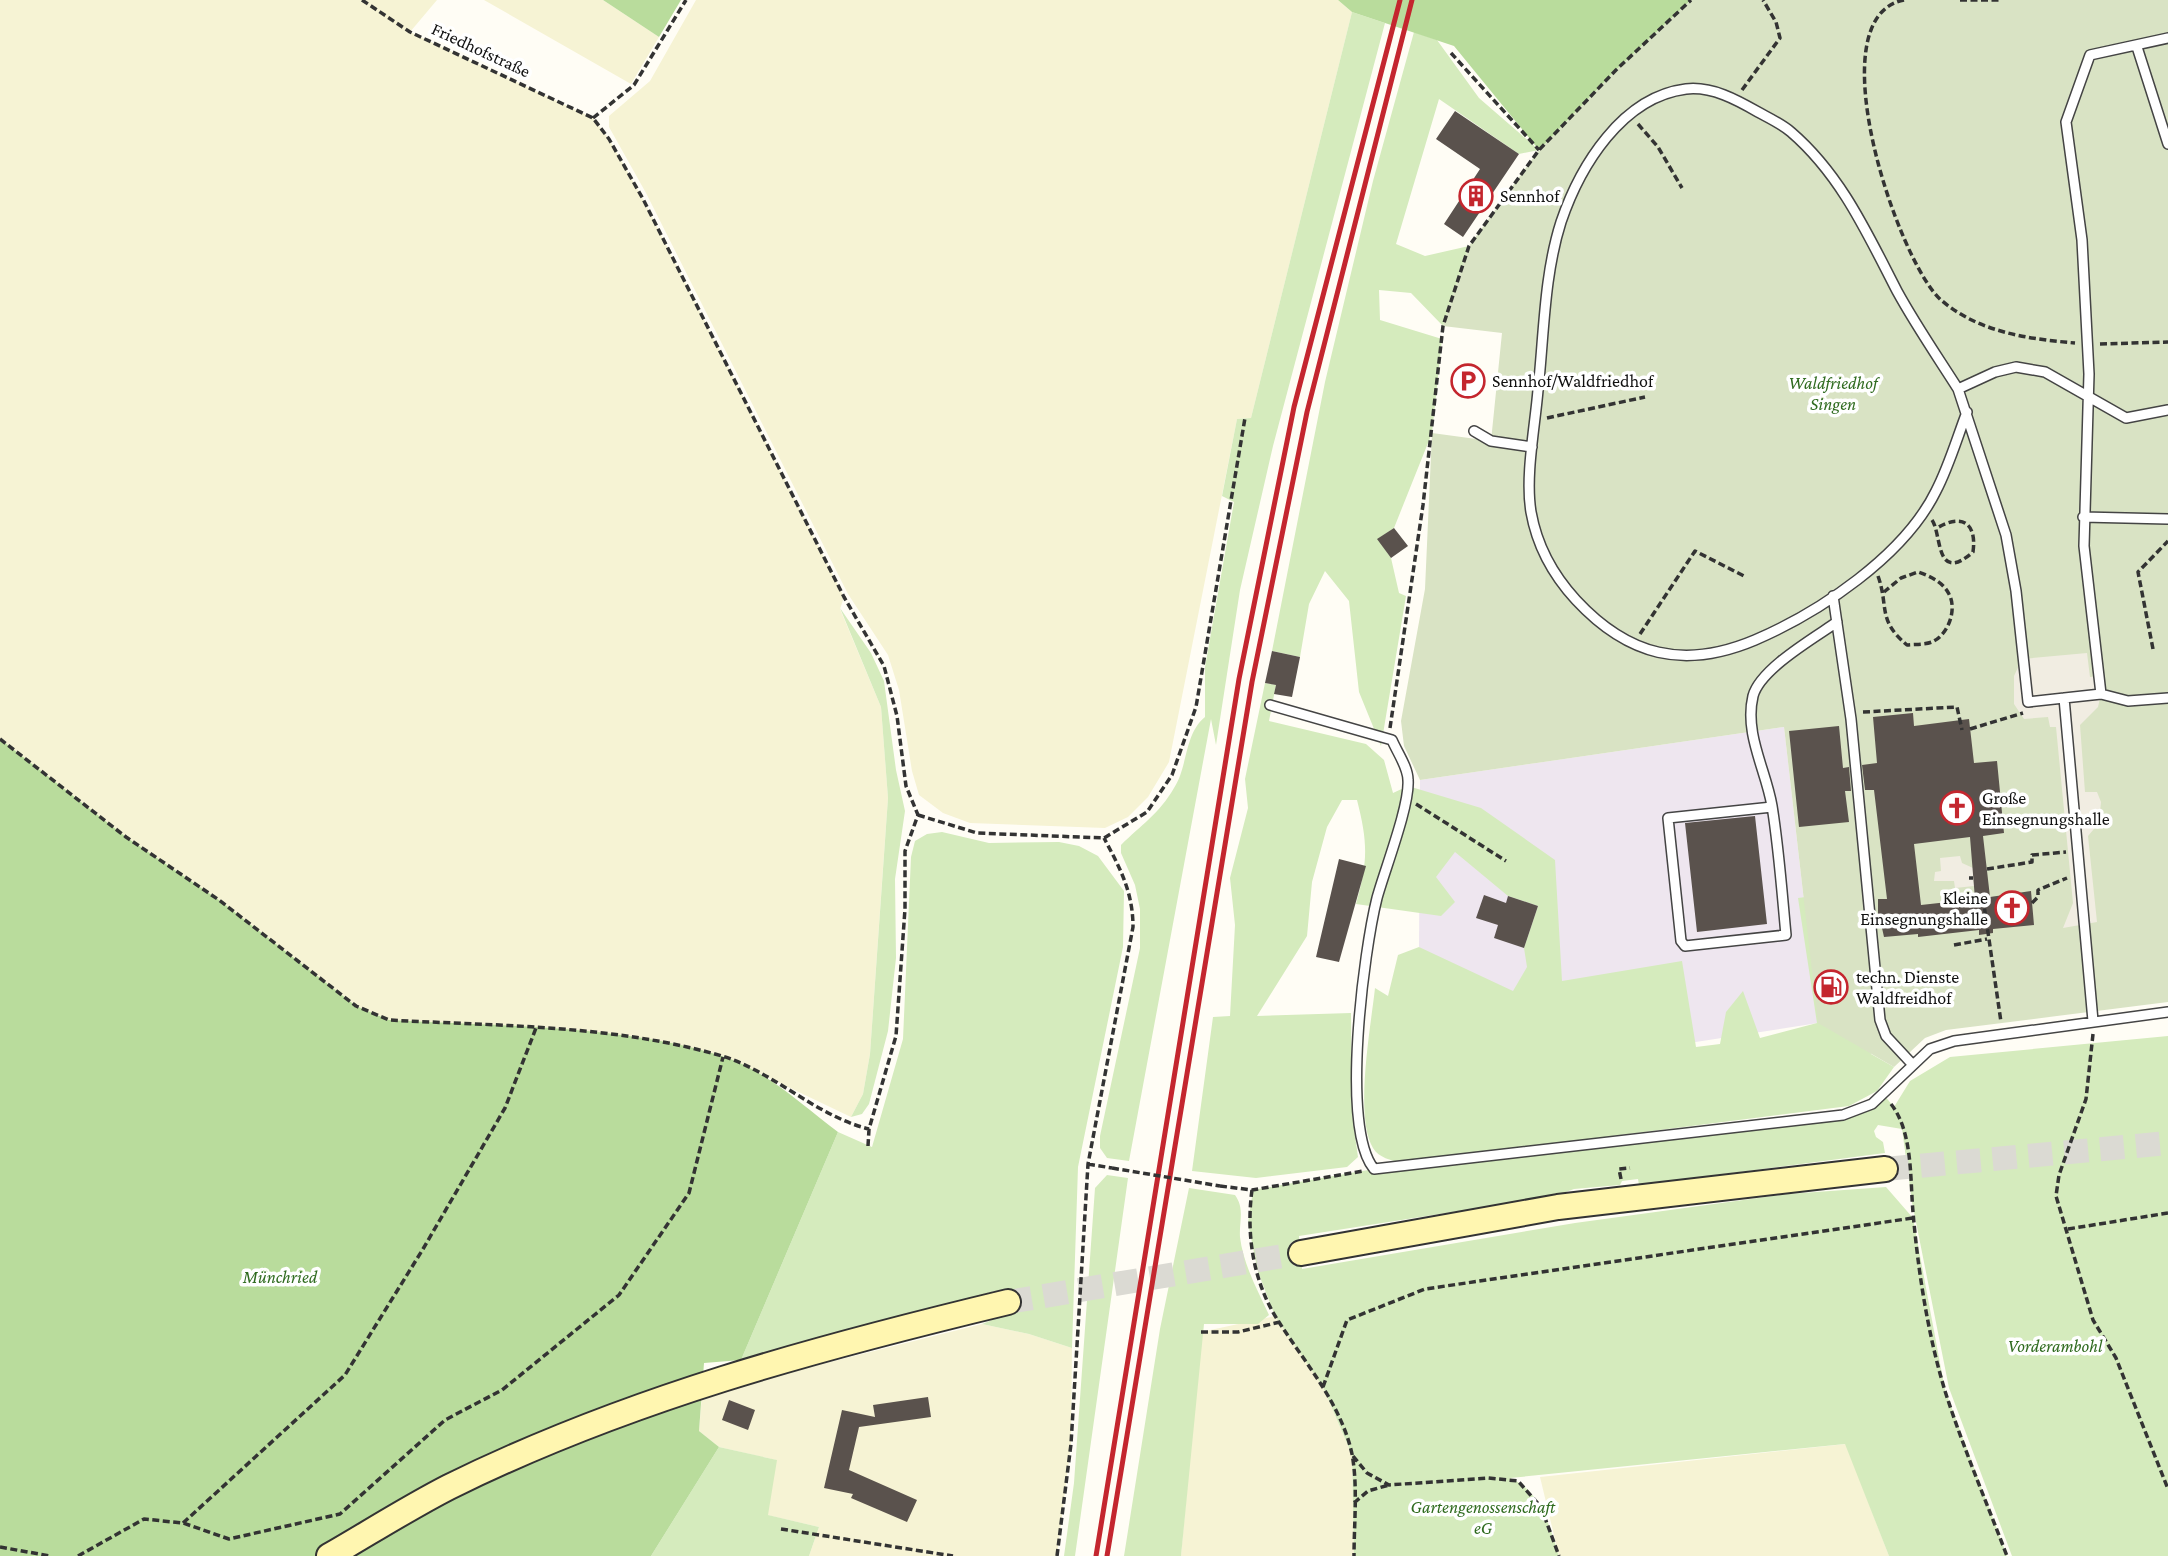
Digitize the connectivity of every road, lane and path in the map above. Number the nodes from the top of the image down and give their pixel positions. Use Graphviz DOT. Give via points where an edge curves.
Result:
graph roads {
  1 [pos="362,0"];
  2 [pos="687,0"];
  3 [pos="1691,0"];
  4 [pos="1763,0"];
  5 [pos="1904,0"];
  6 [pos="1960,0"];
  7 [pos="2002,0"];
  8 [pos="2168,38"];
  9 [pos="2137,47"];
  10 [pos="1451,53"];
  11 [pos="1735,100"];
  12 [pos="1628,115"];
  13 [pos="593,118"];
  14 [pos="2168,144"];
  15 [pos="1539,150"];
  16 [pos="1682,188"];
  17 [pos="2168,342"];
  18 [pos="2087,344"];
  19 [pos="1958,389"];
  20 [pos="2088,394"];
  21 [pos="1645,397"];
  22 [pos="2168,410"];
  23 [pos="1967,412"];
  24 [pos="1245,418"];
  25 [pos="1535,421"];
  26 [pos="1474,431"];
  27 [pos="1532,447"];
  28 [pos="1924,509"];
  29 [pos="2083,517"];
  30 [pos="2168,519"];
  31 [pos="1937,528"];
  32 [pos="2168,541"];
  33 [pos="1874,565"];
  34 [pos="1744,576"];
  35 [pos="1884,592"];
  36 [pos="1833,597"];
  37 [pos="1837,622"];
  38 [pos="1633,644"];
  39 [pos="2153,649"];
  40 [pos="2101,694"];
  41 [pos="2064,698"];
  42 [pos="2168,698"];
  43 [pos="2028,702"];
  44 [pos="1270,705"];
  45 [pos="1851,713"];
  46 [pos="1970,729"];
  47 [pos="1962,730"];
  48 [pos="0,739"];
  49 [pos="1392,740"];
  50 [pos="1406,797"];
  51 [pos="1772,807"];
  52 [pos="918,815"];
  53 [pos="1104,838"];
  54 [pos="2078,850"];
  55 [pos="1506,861"];
  56 [pos="1987,869"];
  57 [pos="2080,877"];
  58 [pos="1983,898"];
  59 [pos="2032,903"];
  60 [pos="1987,939"];
  61 [pos="1954,944"];
  62 [pos="2168,1012"];
  63 [pos="2092,1021"];
  64 [pos="536,1028"];
  65 [pos="2003,1034"];
  66 [pos="723,1056"];
  67 [pos="1913,1065"];
  68 [pos="1883,1094"];
  69 [pos="869,1129"];
  70 [pos="868,1146"];
  71 [pos="1088,1164"];
  72 [pos="1374,1169"];
  73 [pos="1885,1169"];
  74 [pos="1252,1190"];
  75 [pos="2168,1213"];
  76 [pos="1913,1218"];
  77 [pos="2068,1229"];
  78 [pos="1301,1253"];
  79 [pos="1009,1302"];
  80 [pos="1280,1322"];
  81 [pos="1201,1332"];
  82 [pos="1323,1387"];
  83 [pos="1352,1455"];
  84 [pos="1389,1485"];
  85 [pos="2168,1489"];
  86 [pos="1353,1503"];
  87 [pos="183,1523"];
  88 [pos="781,1529"];
  89 [pos="0,1547"];
  90 [pos="50,1556"];
  91 [pos="78,1556"];
  92 [pos="329,1556"];
  93 [pos="953,1556"];
  94 [pos="1057,1556"];
  95 [pos="1354,1556"];
  96 [pos="1559,1556"];
  97 [pos="2007,1556"];
  1 -- 13 [label="path, Friedhofstraße" via="410,32"];
  2 -- 13 [label="path" via="634,85"];
  3 -- 15 [label="path"];
  4 -- 11 [label="path" via="1780,38"];
  5 -- 18 [label="path" via="1878,17 1868,34 1862,65 1869,120 1905,244 1925,281 1958,313 2010,334"];
  6 -- 7 [label="path"];
  8 -- 9 [label="lane"];
  9 -- 14 [label="lane"];
  9 -- 18 [label="lane" via="2090,55 2066,122 2082,240"];
  10 -- 15 [label="path"];
  11 -- 12 [label="lane" via="1687,89 1654,99"];
  11 -- 19 [label="lane" via="1788,130 1818,158 1852,203 1898,293"];
  12 -- 16 [label="path" via="1658,147"];
  12 -- 25 [label="lane" via="1584,170 1562,222 1550,282"];
  13 -- 52 [label="path" via="643,200 844,597 884,666 897,716 906,786"];
  15 -- 49 [label="path" via="1469,246 1443,326 1423,505 1390,719"];
  17 -- 18 [label="path"];
  18 -- 20 [label="lane"];
  19 -- 20 [label="lane" via="2016,367 2045,373"];
  19 -- 23 [label="lane"];
  20 -- 22 [label="lane" via="2126,418"];
  20 -- 29 [label="lane"];
  21 -- 25 [label="path"];
  23 -- 28 [label="lane" via="1935,494"];
  23 -- 43 [label="lane" via="2006,535"];
  24 -- 53 [label="path" via="1196,707 1172,775 1158,800 1132,823"];
  25 -- 27 [label="lane"];
  26 -- 27 [label="lane" via="1491,441"];
  27 -- 38 [label="lane" via="1531,510 1544,555 1560,583 1593,618 1609,633"];
  28 -- 31 [label="path"];
  28 -- 33 [label="lane" via="1910,530"];
  29 -- 30 [label="lane"];
  29 -- 40 [label="lane"];
  31 -- 31 [label="path" via="1941,556 1963,561 1973,552 1976,536 1972,527 1948,521"];
  32 -- 39 [label="path" via="2138,572"];
  33 -- 35 [label="path"];
  33 -- 36 [label="lane"];
  34 -- 38 [label="path" via="1695,551"];
  35 -- 35 [label="path" via="1882,608 1890,631 1907,645 1933,642 1946,631 1952,614 1950,594 1935,579 1918,572"];
  36 -- 37 [label="lane"];
  36 -- 38 [label="lane" via="1779,630 1731,650 1675,655"];
  37 -- 45 [label="lane"];
  37 -- 51 [label="lane" via="1765,676 1753,695 1755,748 1764,766"];
  40 -- 41 [label="lane"];
  40 -- 42 [label="lane" via="2127,701"];
  41 -- 43 [label="lane"];
  41 -- 54 [label="lane"];
  43 -- 46 [label="path" via="2022,716"];
  44 -- 49 [label="lane"];
  45 -- 47 [label="path" via="1957,707"];
  45 -- 67 [label="lane" via="1880,1020 1886,1036"];
  48 -- 64 [label="path" via="356,1006 389,1020"];
  49 -- 50 [label="lane" via="1408,776"];
  50 -- 55 [label="path"];
  50 -- 72 [label="lane" via="1366,952 1358,1026 1362,1137 1366,1160"];
  51 -- 51 [label="lane" via="1786,935 1685,946 1668,818"];
  52 -- 53 [label="path" via="976,833"];
  52 -- 69 [label="path" via="905,851 896,1036"];
  53 -- 71 [label="path" via="1127,882 1133,927"];
  54 -- 56 [label="path" via="2032,855 2032,862"];
  54 -- 57 [label="lane"];
  57 -- 59 [label="path" via="2038,890"];
  57 -- 63 [label="lane"];
  58 -- 60 [label="path"];
  60 -- 61 [label="path"];
  60 -- 65 [label="path"];
  62 -- 63 [label="lane"];
  63 -- 65 [label="lane"];
  63 -- 77 [label="path" via="2087,1099 2059,1175 2056,1196"];
  64 -- 66 [label="path" via="631,1038"];
  64 -- 87 [label="path" via="505,1108 345,1376"];
  65 -- 67 [label="lane" via="1930,1049"];
  66 -- 69 [label="path" via="850,1125"];
  66 -- 87 [label="path" via="690,1193 619,1295 502,1390 445,1420 340,1514 229,1539"];
  67 -- 68 [label="lane"];
  68 -- 72 [label="lane" via="1872,1104 1843,1115"];
  68 -- 76 [label="path" via="1903,1129"];
  69 -- 70 [label="path"];
  71 -- 74 [label="path, bridge"];
  71 -- 94 [label="path" via="1071,1444"];
  72 -- 74 [label="path"];
  73 -- 78 [label="main road" via="1558,1208"];
  74 -- 80 [label="path" via="1248,1223 1257,1272"];
  75 -- 77 [label="path"];
  76 -- 82 [label="path" via="1425,1289 1347,1320"];
  76 -- 97 [label="path" via="1945,1390"];
  77 -- 85 [label="path" via="2093,1320 2116,1358"];
  79 -- 92 [label="main road" via="839,1343 609,1418 448,1488"];
  80 -- 81 [label="path" via="1238,1332"];
  80 -- 82 [label="path"];
  82 -- 83 [label="path"];
  83 -- 84 [label="path" via="1367,1473"];
  83 -- 86 [label="path"];
  84 -- 86 [label="path" via="1368,1491"];
  84 -- 96 [label="path" via="1488,1478 1518,1481 1541,1507"];
  86 -- 95 [label="path"];
  87 -- 91 [label="path" via="144,1519"];
  88 -- 93 [label="path"];
  89 -- 90 [label="path"];
}
